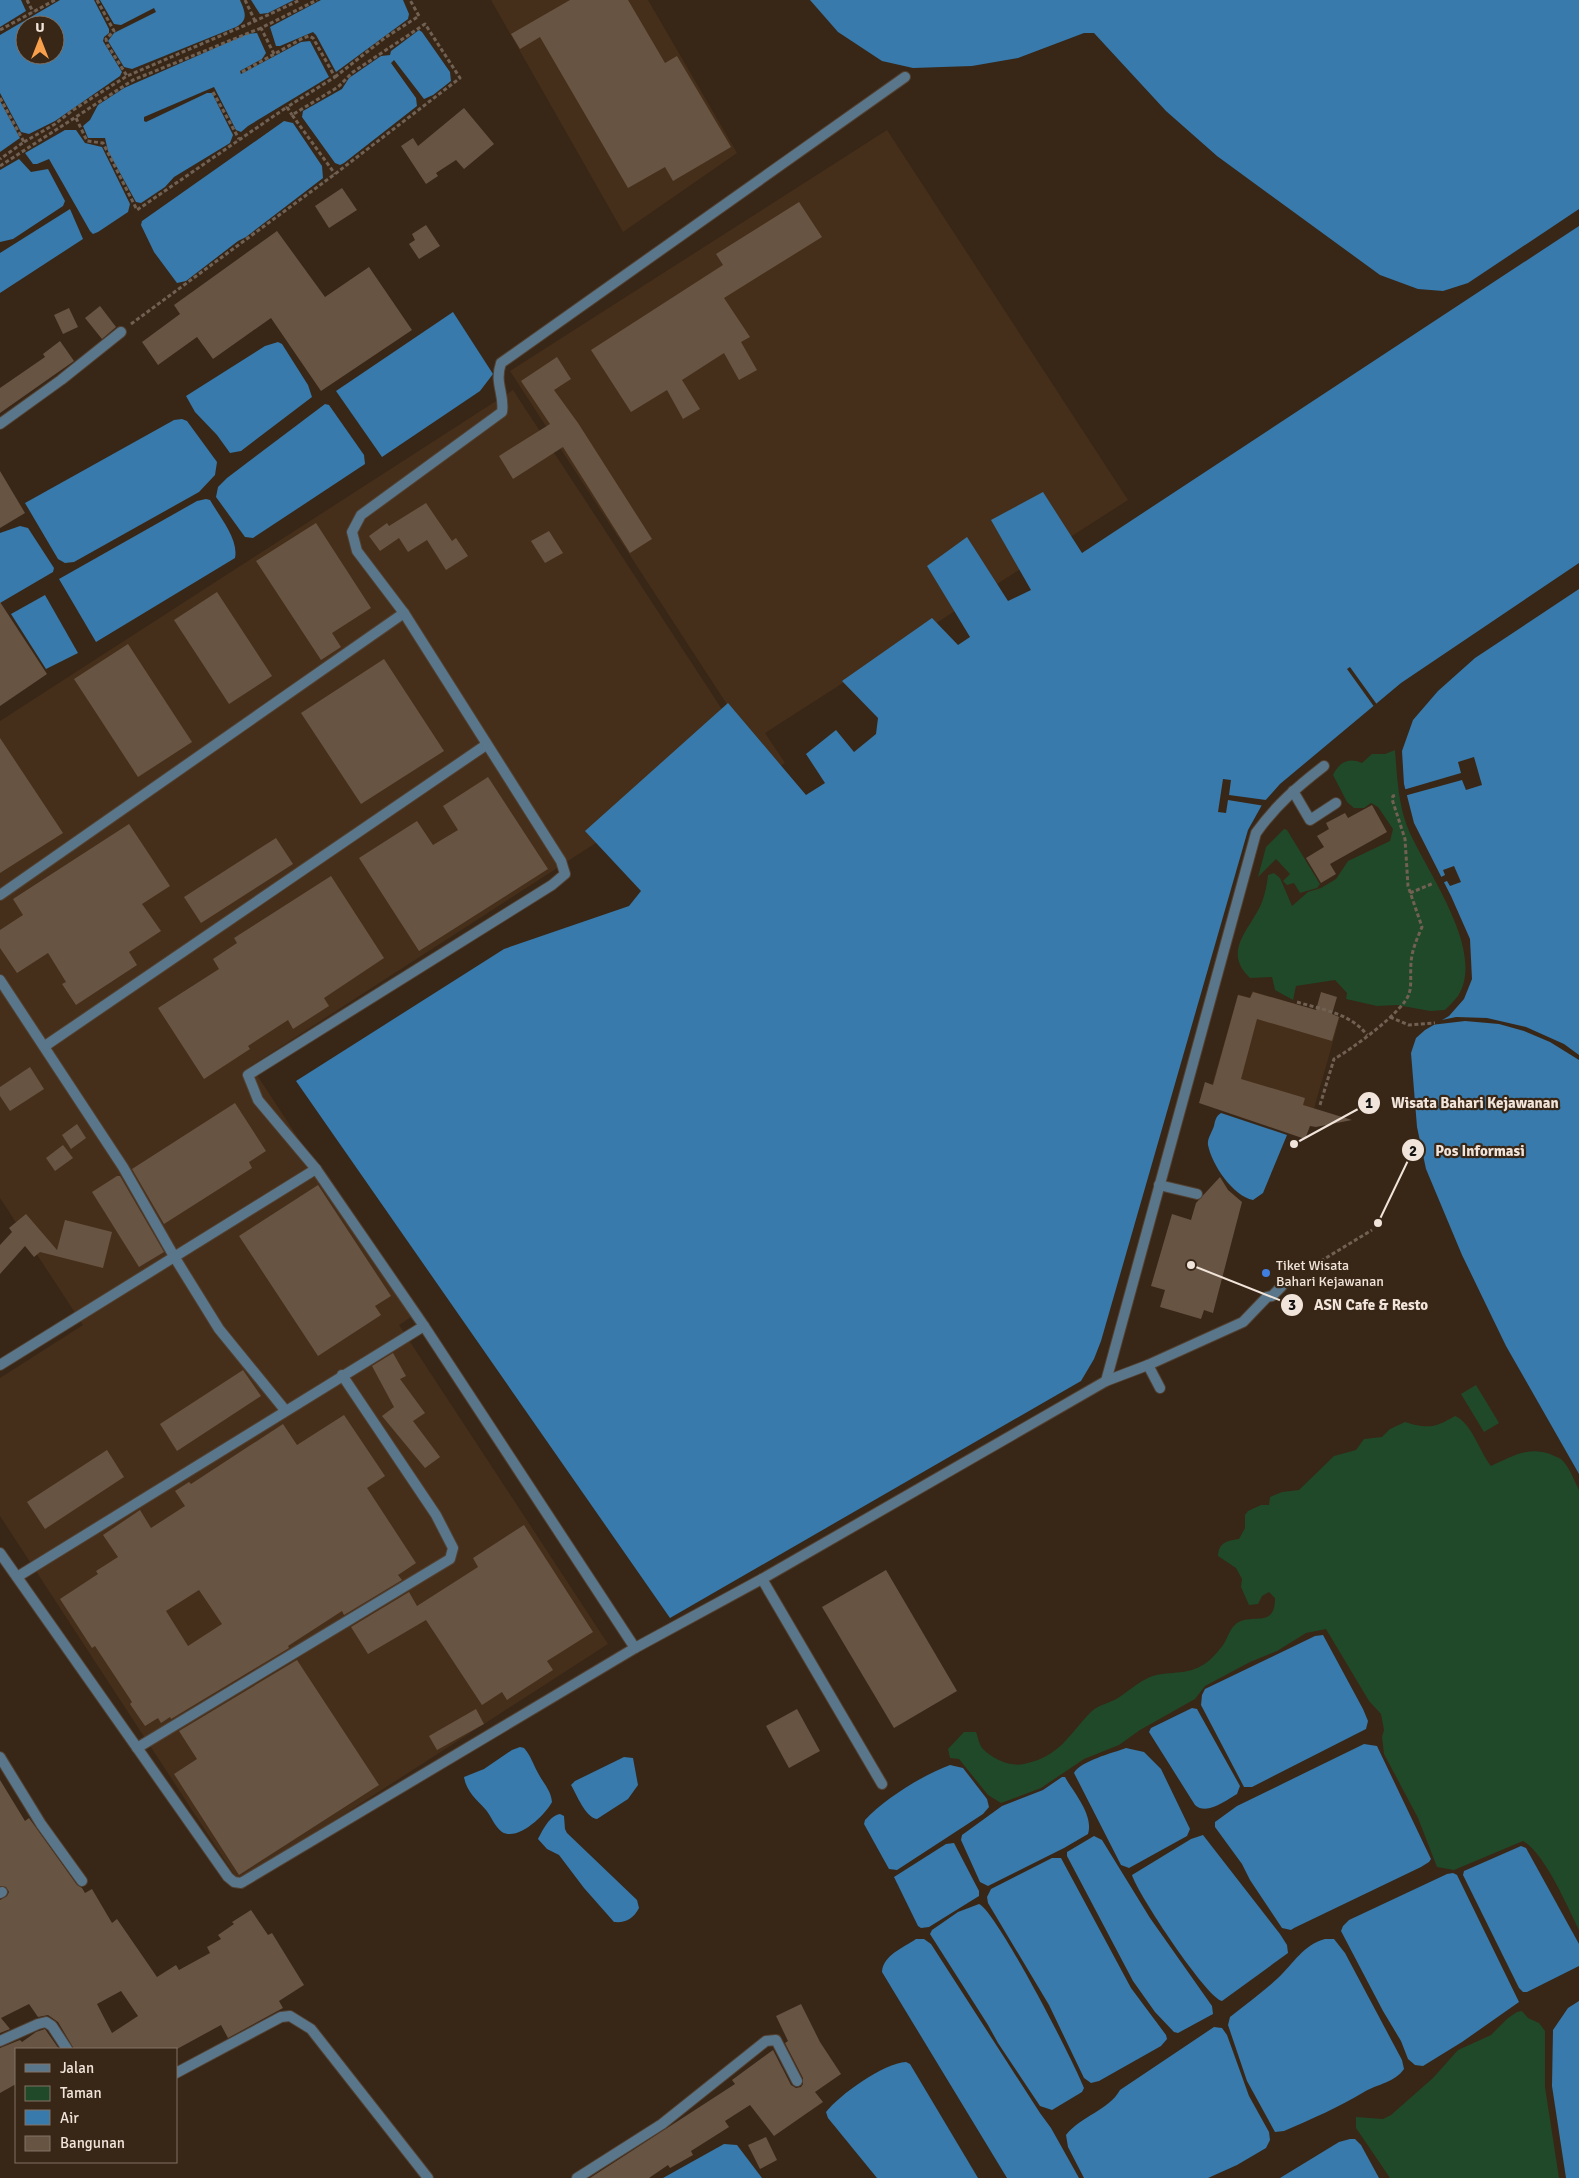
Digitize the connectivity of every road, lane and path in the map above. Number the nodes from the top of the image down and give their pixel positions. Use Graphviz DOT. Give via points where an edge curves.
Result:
graph roads {
  1 [pos="27,0"];
  2 [pos="55,0"];
  3 [pos="98,0"];
  4 [pos="245,0"];
  5 [pos="300,0"];
  6 [pos="317,0"];
  7 [pos="410,0"];
  8 [pos="33,12"];
  9 [pos="255,22"];
  10 [pos="261,28"];
  11 [pos="0,30"];
  12 [pos="274,54"];
  13 [pos="242,72"];
  14 [pos="127,76"];
  15 [pos="335,77"];
  16 [pos="905,77"];
  17 [pos="214,92"];
  18 [pos="0,98"];
  19 [pos="287,107"];
  20 [pos="292,115"];
  21 [pos="76,118"];
  22 [pos="239,139"];
  23 [pos="24,142"];
  24 [pos="0,159"];
  25 [pos="0,166"];
  26 [pos="336,174"];
  27 [pos="121,332"];
  28 [pos="0,424"];
  29 [pos="404,613"];
  30 [pos="486,745"];
  31 [pos="1324,766"];
  32 [pos="1293,790"];
  33 [pos="1397,795"];
  34 [pos="1336,803"];
  35 [pos="1434,883"];
  36 [pos="1410,893"];
  37 [pos="0,895"];
  38 [pos="0,980"];
  39 [pos="1297,1002"];
  40 [pos="1390,1017"];
  41 [pos="1435,1023"];
  42 [pos="1367,1035"];
  43 [pos="46,1046"];
  44 [pos="1320,1105"];
  45 [pos="316,1169"];
  46 [pos="1160,1185"];
  47 [pos="1197,1194"];
  48 [pos="1372,1230"];
  49 [pos="175,1258"];
  50 [pos="1302,1264"];
  51 [pos="1282,1286"];
  52 [pos="424,1326"];
  53 [pos="1148,1365"];
  54 [pos="0,1366"];
  55 [pos="342,1375"];
  56 [pos="1106,1381"];
  57 [pos="1160,1388"];
  58 [pos="285,1410"];
  59 [pos="0,1553"];
  60 [pos="17,1577"];
  61 [pos="762,1579"];
  62 [pos="635,1648"];
  63 [pos="137,1748"];
  64 [pos="0,1757"];
  65 [pos="882,1784"];
  66 [pos="82,1881"];
  67 [pos="0,2041"];
  68 [pos="66,2048"];
  69 [pos="178,2071"];
  70 [pos="797,2081"];
  71 [pos="428,2178"];
  72 [pos="578,2178"];
  1 -- 8 [label="path"];
  2 -- 8 [label="path"];
  3 -- 14 [label="path" via="114,31 106,38 107,44"];
  4 -- 9 [label="path"];
  5 -- 9 [label="path"];
  6 -- 10 [label="path"];
  7 -- 15 [label="path" via="419,16"];
  8 -- 11 [label="path"];
  9 -- 14 [label="path"];
  10 -- 12 [label="path"];
  10 -- 21 [label="path" via="133,80"];
  12 -- 13 [label="path"];
  12 -- 15 [label="path" via="309,36"];
  14 -- 23 [label="path"];
  15 -- 19 [label="path"];
  16 -- 29 [label="street" via="501,363 497,381 502,412 361,515 352,532 357,552"];
  17 -- 22 [label="path"];
  18 -- 23 [label="path"];
  19 -- 20 [label="path"];
  19 -- 22 [label="path"];
  20 -- 26 [label="path"];
  20 -- 26 [label="path" via="338,87 353,72 424,24 460,78"];
  21 -- 22 [label="path" via="87,141 103,143 137,210"];
  21 -- 25 [label="path"];
  23 -- 24 [label="path"];
  26 -- 27 [label="path"];
  27 -- 28 [label="street"];
  29 -- 30 [label="street"];
  29 -- 37 [label="street"];
  30 -- 43 [label="street"];
  30 -- 45 [label="street" via="561,861 565,874 248,1075 258,1100"];
  31 -- 32 [label="street"];
  32 -- 34 [label="street" via="1310,820"];
  32 -- 46 [label="street" via="1272,810 1256,833"];
  33 -- 36 [label="path" via="1392,799 1405,839"];
  35 -- 36 [label="path"];
  36 -- 40 [label="path" via="1422,926 1413,946 1410,992"];
  38 -- 43 [label="street"];
  39 -- 42 [label="path" via="1343,1015"];
  40 -- 41 [label="path" via="1409,1025"];
  40 -- 42 [label="path"];
  42 -- 44 [label="path" via="1334,1059"];
  43 -- 49 [label="street" via="123,1167"];
  45 -- 49 [label="street"];
  45 -- 52 [label="street"];
  46 -- 47 [label="street"];
  46 -- 56 [label="street"];
  48 -- 50 [label="path" via="1316,1264"];
  49 -- 54 [label="street"];
  49 -- 58 [label="street" via="219,1330"];
  51 -- 53 [label="street" via="1242,1322"];
  52 -- 55 [label="street"];
  52 -- 62 [label="street"];
  53 -- 56 [label="street"];
  53 -- 57 [label="street"];
  55 -- 58 [label="street"];
  55 -- 63 [label="street" via="436,1515 453,1548 450,1559"];
  56 -- 61 [label="street"];
  58 -- 60 [label="street"];
  59 -- 60 [label="street"];
  60 -- 63 [label="street"];
  61 -- 62 [label="street"];
  61 -- 65 [label="street"];
  62 -- 63 [label="street" via="241,1883 228,1877"];
  64 -- 66 [label="street" via="41,1824"];
  67 -- 68 [label="street" via="46,2022"];
  69 -- 71 [label="street" via="281,2017 290,2016 311,2029"];
  70 -- 72 [label="street" via="776,2040 766,2041 662,2124"];
}
